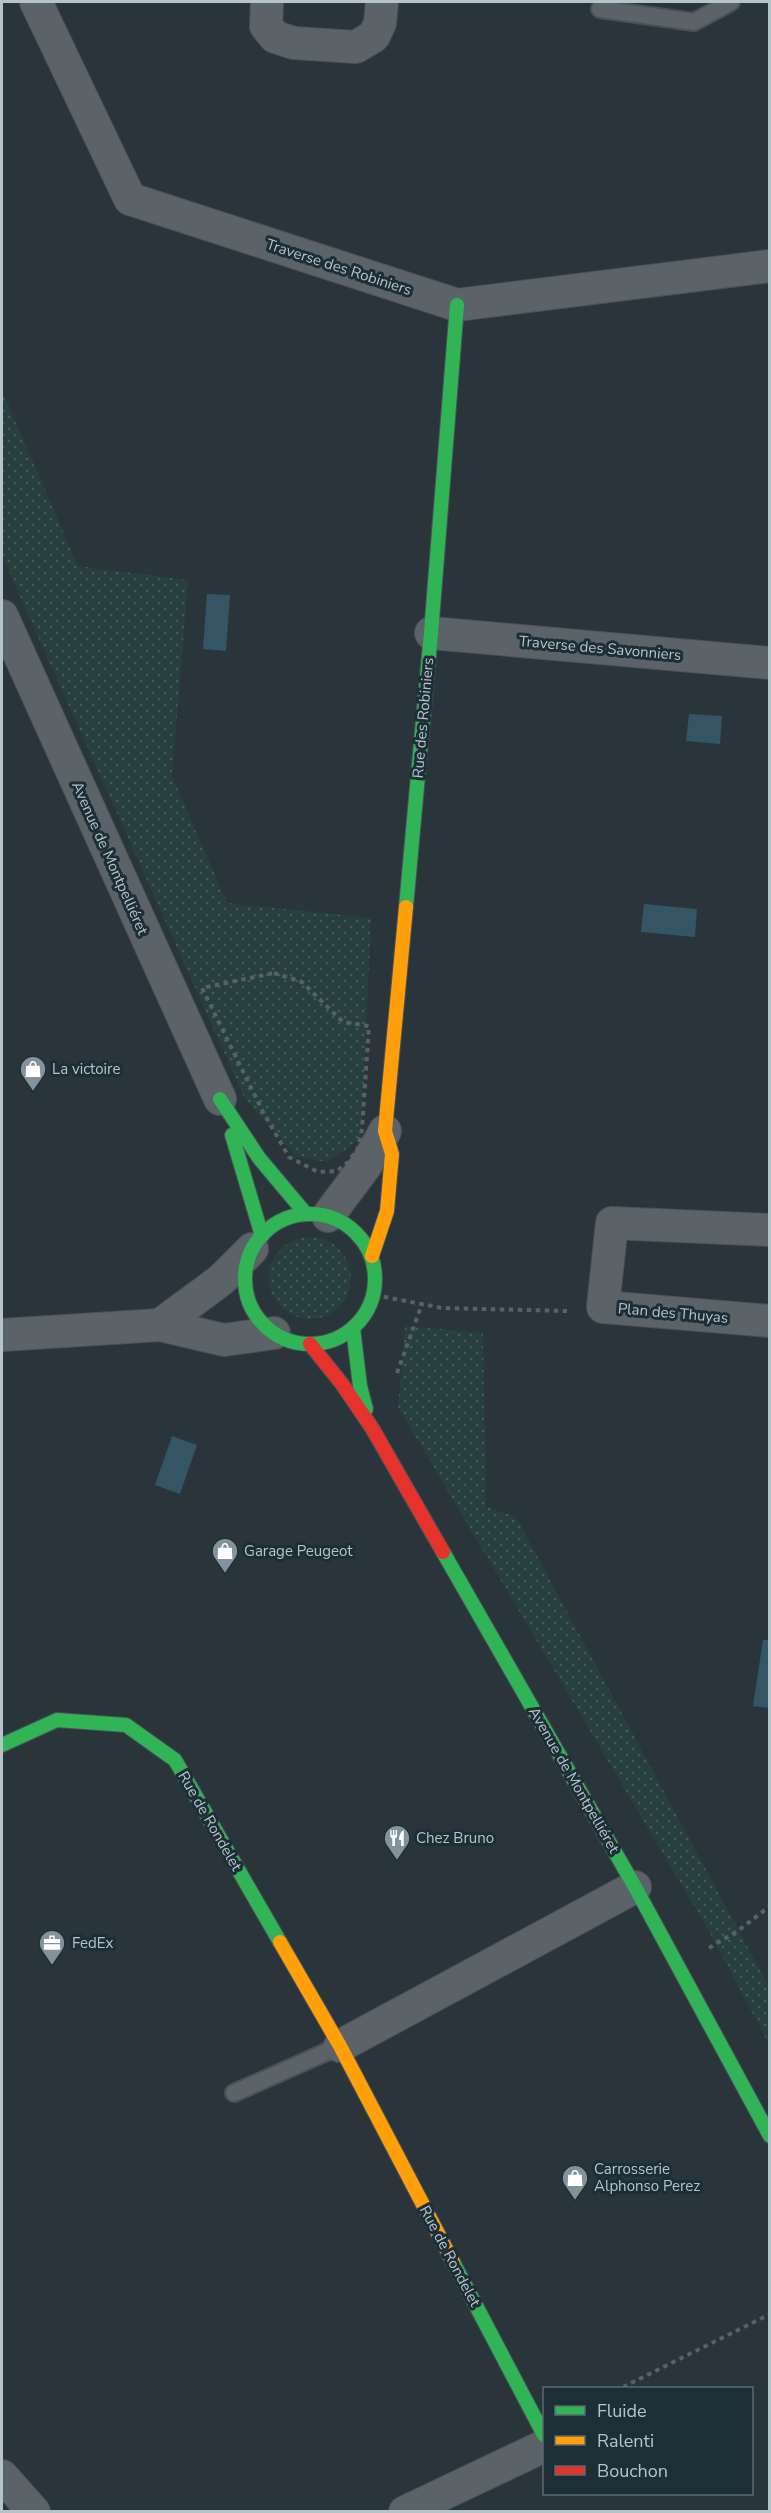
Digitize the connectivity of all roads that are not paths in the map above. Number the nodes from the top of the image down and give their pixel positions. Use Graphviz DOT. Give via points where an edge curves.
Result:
graph roads {
  1 [pos="36,2"];
  2 [pos="267,2"];
  3 [pos="382,2"];
  4 [pos="730,2"];
  5 [pos="600,9"];
  6 [pos="770,266"];
  7 [pos="457,305"];
  8 [pos="2,616"];
  9 [pos="431,633"];
  10 [pos="770,663"];
  11 [pos="220,1100"];
  12 [pos="385,1131"];
  13 [pos="317,1215"];
  14 [pos="770,1230"];
  15 [pos="257,1242"];
  16 [pos="372,1256"];
  17 [pos="770,1321"];
  18 [pos="160,1325"];
  19 [pos="353,1328"];
  20 [pos="274,1333"];
  21 [pos="2,1335"];
  22 [pos="310,1344"];
  23 [pos="372,1428"];
  24 [pos="2,1745"];
  25 [pos="635,1887"];
  26 [pos="340,2046"];
  27 [pos="234,2093"];
  28 [pos="770,2136"];
  29 [pos="543,2432"];
  30 [pos="543,2446"];
  31 [pos="2,2476"];
  32 [pos="34,2511"];
  33 [pos="405,2511"];
  1 -- 7 [label="street, Traverse des Robiniers" via="130,199"];
  2 -- 3 [label="street" via="266,26 274,37 294,43 356,47 374,36"];
  4 -- 5 [label="lane" via="694,22"];
  6 -- 7 [label="street, Traverse des Robiniers"];
  7 -- 9 [label="street, Rue des Robiniers"];
  8 -- 11 [label="street, Avenue de Montpelliéret"];
  9 -- 10 [label="street, Traverse des Savonniers"];
  9 -- 12 [label="street, Rue des Robiniers"];
  11 -- 13 [label="street, Avenue de Montpelliéret" via="259,1158"];
  11 -- 15 [label="street, Avenue de Montpelliéret" via="243,1166"];
  12 -- 13 [label="street, Rue des Robiniers" via="366,1165"];
  12 -- 16 [label="street, Rue des Robiniers" via="392,1154 387,1211"];
  13 -- 15 [label="street" via="282,1220"];
  13 -- 16 [label="street" via="347,1225 362,1238"];
  14 -- 17 [label="street, Plan des Thuyas" via="612,1223 603,1307"];
  15 -- 18 [label="street" via="221,1280"];
  15 -- 20 [label="street" via="246,1267 245,1286 250,1304"];
  16 -- 19 [label="street" via="374,1295"];
  18 -- 20 [label="street" via="224,1340"];
  18 -- 21 [label="street"];
  19 -- 22 [label="street" via="326,1342"];
  19 -- 23 [label="street, Avenue de Montpelliéret" via="360,1386"];
  20 -- 22 [label="street"];
  22 -- 23 [label="street, Avenue de Montpelliéret"];
  23 -- 25 [label="street, Avenue de Montpelliéret"];
  24 -- 26 [label="street, Rue de Rondelet" via="57,1720 126,1725 175,1760"];
  25 -- 26 [label="street"];
  25 -- 28 [label="street, Avenue de Montpelliéret"];
  26 -- 27 [label="lane"];
  26 -- 29 [label="street, Rue de Rondelet"];
  30 -- 33 [label="street"];
  31 -- 32 [label="street"];
}
